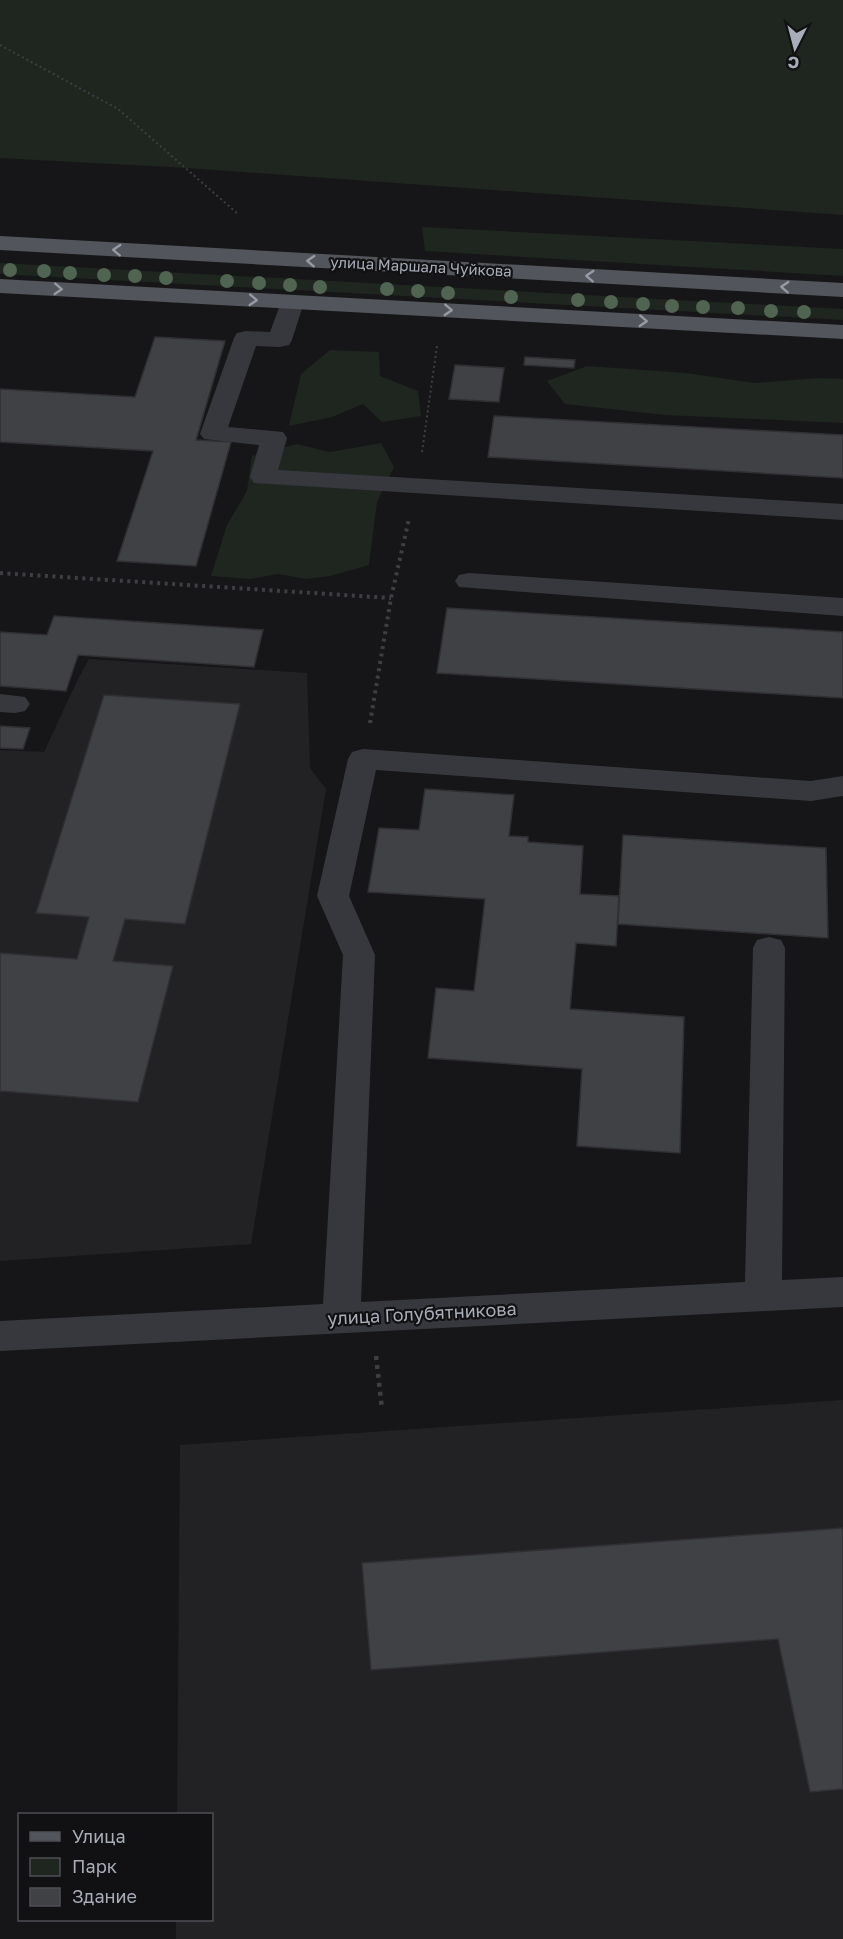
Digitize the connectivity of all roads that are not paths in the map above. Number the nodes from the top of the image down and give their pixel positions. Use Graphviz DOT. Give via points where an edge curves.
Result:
graph roads {
  1 [pos="0,243"];
  2 [pos="0,286"];
  3 [pos="843,290"];
  4 [pos="292,302"];
  5 [pos="843,332"];
  6 [pos="843,512"];
  7 [pos="469,581"];
  8 [pos="843,607"];
  9 [pos="843,786"];
  10 [pos="769,948"];
  11 [pos="843,1292"];
  12 [pos="763,1296"];
  13 [pos="340,1318"];
  14 [pos="0,1336"];
  3 -- 1 [label="main road, улица Маршала Чуйкова, one-way"];
  2 -- 4 [label="main road, one-way"];
  4 -- 5 [label="main road, one-way"];
  4 -- 6 [label="street" via="280,340 246,338 213,434 274,438 263,477"];
  7 -- 8 [label="street"];
  9 -- 13 [label="street" via="811,790 363,759 333,896 359,955"];
  10 -- 12 [label="street"];
  11 -- 12 [label="street, улица Голубятникова"];
  12 -- 13 [label="street, улица Голубятникова"];
  13 -- 14 [label="street, улица Голубятникова"];
}
